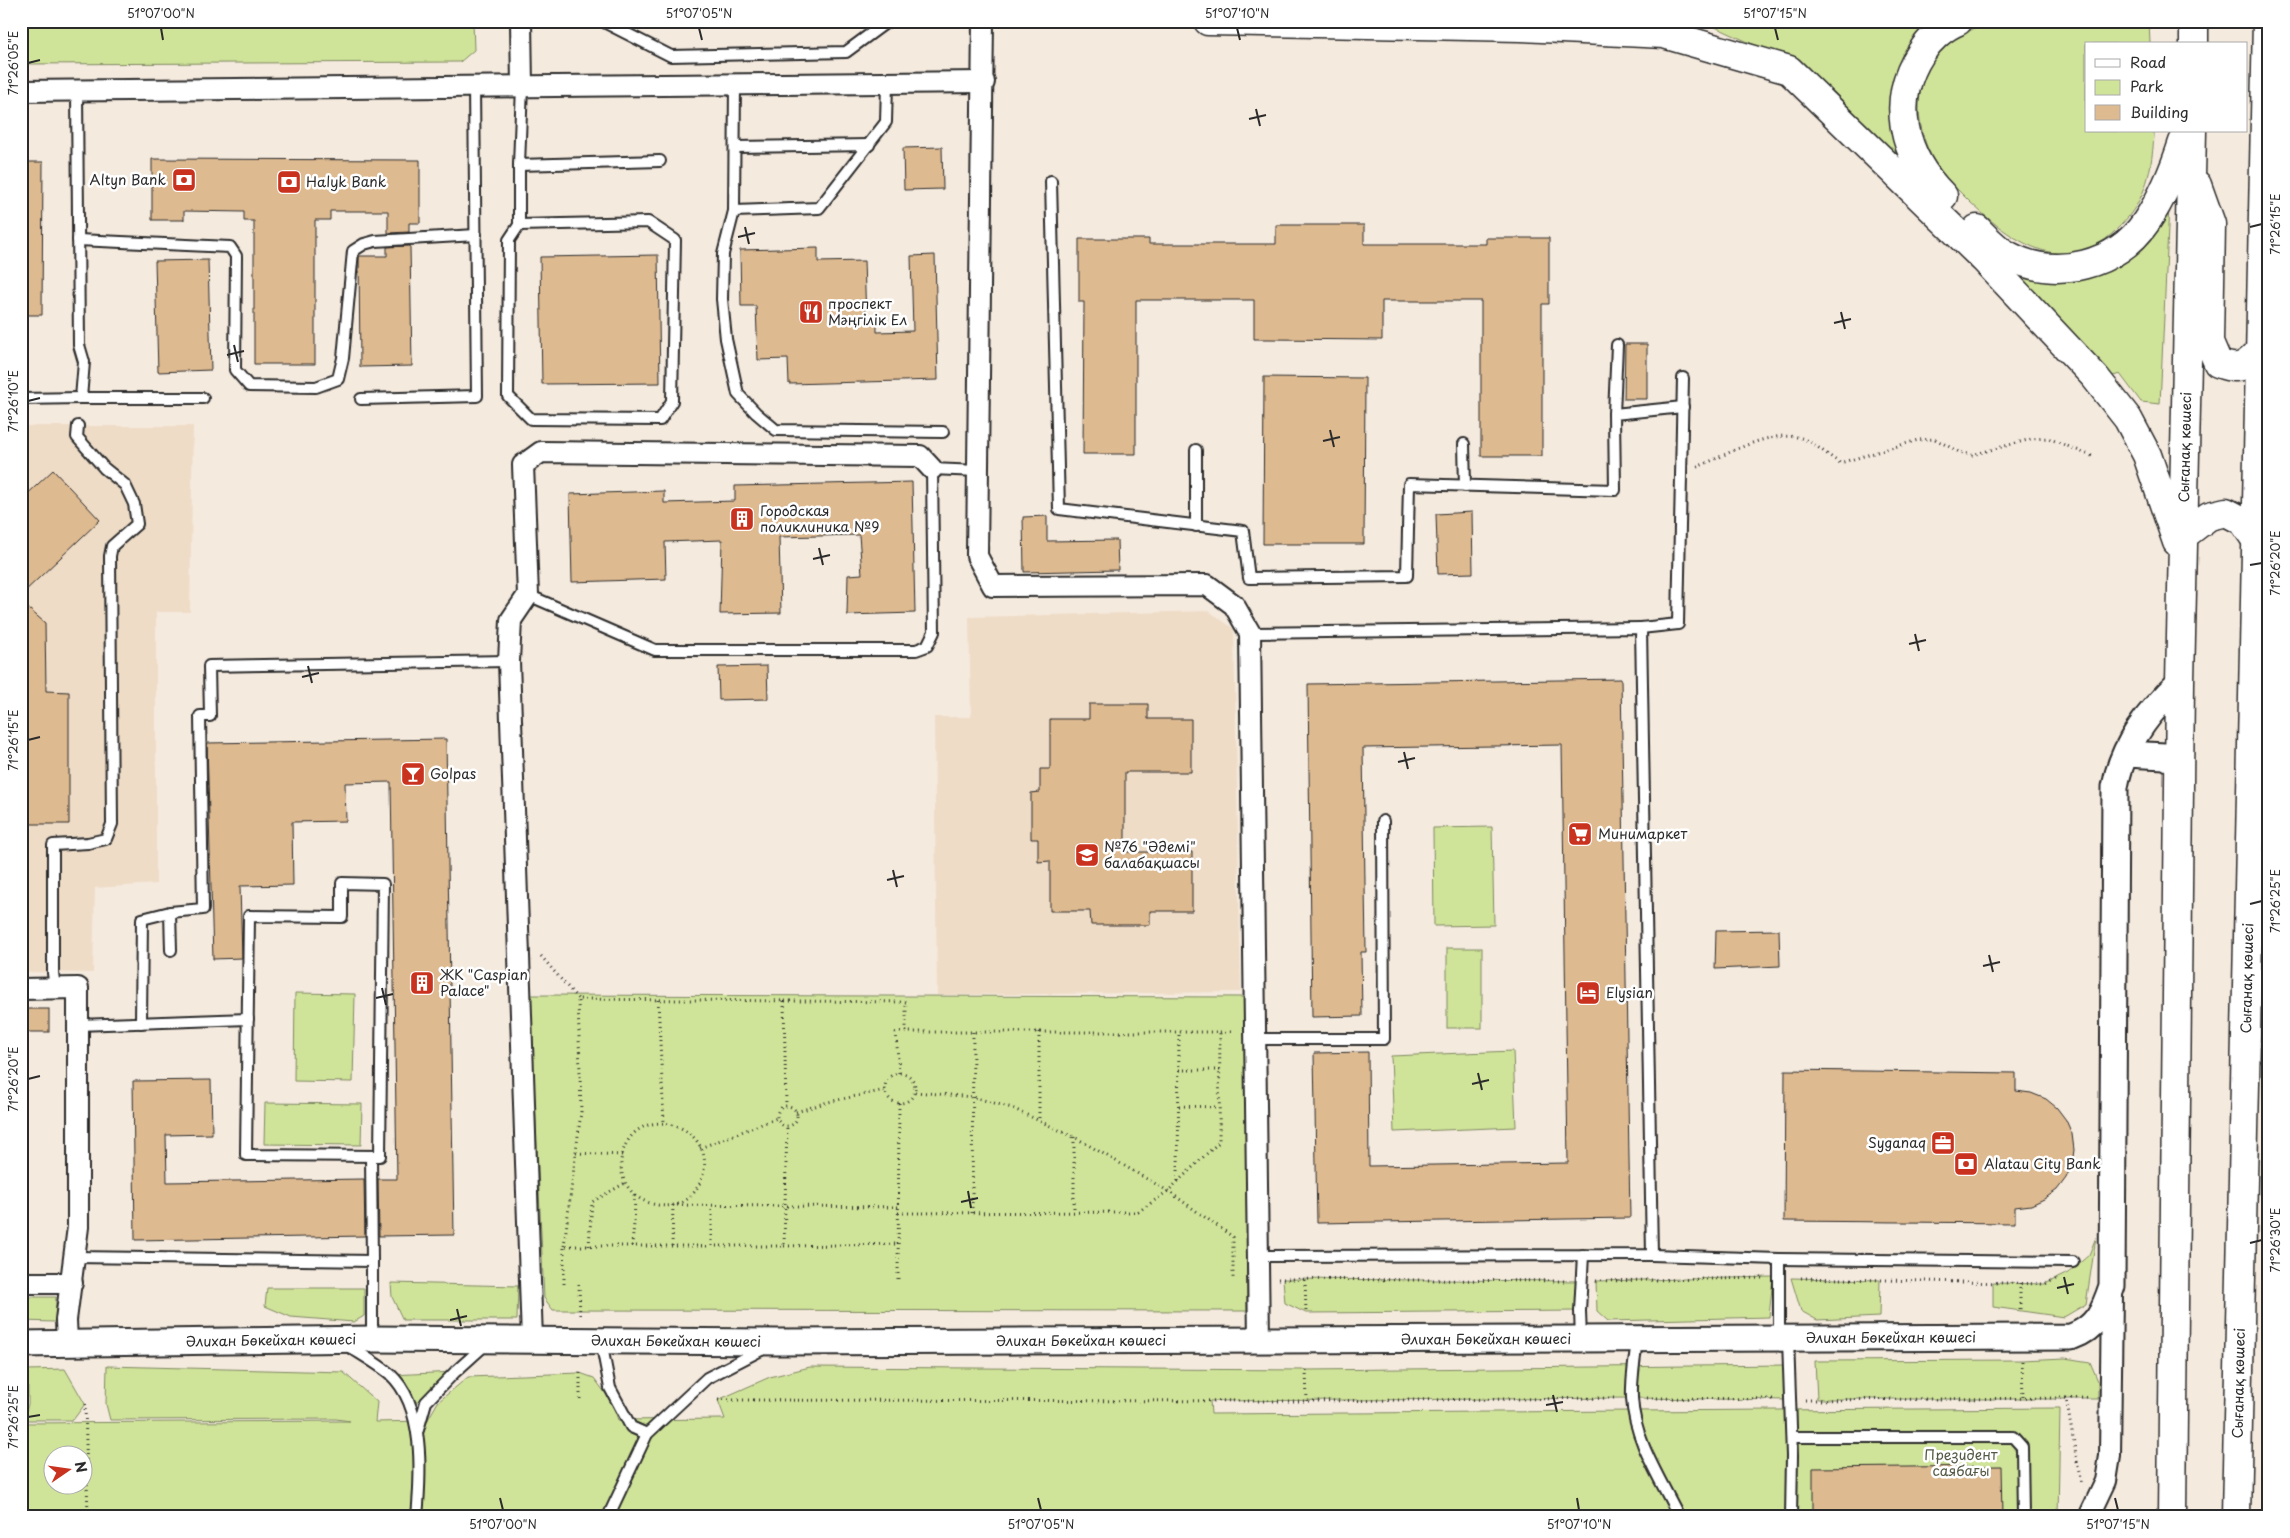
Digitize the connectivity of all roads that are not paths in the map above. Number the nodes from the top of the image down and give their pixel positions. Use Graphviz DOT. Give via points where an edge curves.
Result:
graph roads {
  1 [pos="521,21"];
  2 [pos="602,21"];
  3 [pos="888,21"];
  4 [pos="983,21"];
  5 [pos="1208,21"];
  6 [pos="1958,21"];
  7 [pos="2194,21"];
  8 [pos="2268,21"];
  9 [pos="2194,42"];
  10 [pos="984,82"];
  11 [pos="735,84"];
  12 [pos="887,84"];
  13 [pos="474,86"];
  14 [pos="522,86"];
  15 [pos="21,91"];
  16 [pos="77,91"];
  17 [pos="2267,121"];
  18 [pos="2187,132"];
  19 [pos="2192,132"];
  20 [pos="869,146"];
  21 [pos="735,148"];
  22 [pos="660,161"];
  23 [pos="519,165"];
  24 [pos="2191,169"];
  25 [pos="1052,181"];
  26 [pos="734,211"];
  27 [pos="519,224"];
  28 [pos="476,235"];
  29 [pos="78,240"];
  30 [pos="1617,345"];
  31 [pos="2261,350"];
  32 [pos="1683,378"];
  33 [pos="81,398"];
  34 [pos="203,398"];
  35 [pos="21,399"];
  36 [pos="361,399"];
  37 [pos="1683,407"];
  38 [pos="1614,414"];
  39 [pos="78,426"];
  40 [pos="943,432"];
  41 [pos="1464,444"];
  42 [pos="1196,450"];
  43 [pos="932,469"];
  44 [pos="978,471"];
  45 [pos="1465,486"];
  46 [pos="1196,526"];
  47 [pos="2256,540"];
  48 [pos="2184,547"];
  49 [pos="2269,592"];
  50 [pos="528,595"];
  51 [pos="1641,628"];
  52 [pos="1250,633"];
  53 [pos="509,661"];
  54 [pos="2254,662"];
  55 [pos="2180,682"];
  56 [pos="2126,754"];
  57 [pos="2178,763"];
  58 [pos="1383,821"];
  59 [pos="170,912"];
  60 [pos="171,950"];
  61 [pos="55,988"];
  62 [pos="21,989"];
  63 [pos="248,1019"];
  64 [pos="141,1023"];
  65 [pos="78,1025"];
  66 [pos="1255,1036"];
  67 [pos="371,1156"];
  68 [pos="1583,1255"];
  69 [pos="1652,1255"];
  70 [pos="1257,1256"];
  71 [pos="74,1257"];
  72 [pos="1779,1259"];
  73 [pos="372,1261"];
  74 [pos="2073,1262"];
  75 [pos="21,1283"];
  76 [pos="72,1283"];
  77 [pos="2112,1286"];
  78 [pos="372,1339"];
  79 [pos="1783,1339"];
  80 [pos="339,1340"];
  81 [pos="490,1340"];
  82 [pos="532,1340"];
  83 [pos="1581,1340"];
  84 [pos="1637,1340"];
  85 [pos="601,1341"];
  86 [pos="1259,1341"];
  87 [pos="67,1342"];
  88 [pos="777,1342"];
  89 [pos="21,1344"];
  90 [pos="418,1431"];
  91 [pos="647,1434"];
  92 [pos="1792,1437"];
  93 [pos="417,1517"];
  94 [pos="608,1517"];
  95 [pos="1679,1517"];
  96 [pos="1791,1517"];
  97 [pos="2023,1517"];
  98 [pos="2089,1517"];
  99 [pos="2172,1517"];
  100 [pos="2236,1517"];
  1 -- 14 [label="street"];
  2 -- 3 [label="lane" via="672,56 846,52"];
  4 -- 10 [label="street"];
  5 -- 48 [label="main road" via="1522,27 1664,34 1789,70 1950,225 2095,377 2128,419 2147,455"];
  6 -- 18 [label="main road" via="1925,46 1912,66 1902,108 1906,134 1912,153 1929,182 1994,246 2010,257 2054,268 2095,262 2114,253 2146,222 2171,179"];
  7 -- 9 [label="main road"];
  8 -- 17 [label="main road, Сығанақ көшесі"];
  10 -- 12 [label="street"];
  10 -- 44 [label="street"];
  11 -- 12 [label="street"];
  11 -- 14 [label="street"];
  11 -- 21 [label="lane"];
  12 -- 20 [label="lane" via="886,122"];
  13 -- 14 [label="street"];
  13 -- 16 [label="street"];
  13 -- 28 [label="lane"];
  14 -- 23 [label="lane"];
  15 -- 16 [label="street"];
  16 -- 29 [label="lane"];
  17 -- 31 [label="main road, Сығанақ көшесі"];
  19 -- 24 [label="main road, Сығанақ көшесі"];
  20 -- 21 [label="lane"];
  20 -- 26 [label="lane" via="818,208"];
  21 -- 26 [label="lane"];
  22 -- 23 [label="lane"];
  23 -- 27 [label="lane"];
  24 -- 31 [label="main road" via="2211,224 2209,342 2218,363 2232,369 2247,364"];
  24 -- 48 [label="main road, Сығанақ көшесі"];
  25 -- 46 [label="lane" via="1059,509"];
  26 -- 40 [label="lane" via="723,254 723,315 738,394 776,430"];
  27 -- 27 [label="lane" via="509,240 508,396 531,419 660,420 672,401 674,240 648,222"];
  28 -- 29 [label="lane" via="375,241 353,251 343,358 338,379 316,387 249,386 235,370 236,256 230,247"];
  28 -- 36 [label="lane" via="477,396"];
  29 -- 33 [label="lane" via="79,344 84,362"];
  30 -- 38 [label="lane"];
  31 -- 47 [label="main road, Сығанақ көшесі"];
  32 -- 37 [label="lane"];
  33 -- 34 [label="lane"];
  33 -- 35 [label="lane"];
  37 -- 38 [label="lane"];
  37 -- 51 [label="lane" via="1678,624"];
  38 -- 45 [label="lane" via="1615,490"];
  39 -- 61 [label="lane" via="78,437 104,468 125,485 134,504 137,524 112,546 110,556 112,824 106,839 53,845"];
  41 -- 45 [label="lane"];
  42 -- 46 [label="lane"];
  43 -- 44 [label="lane"];
  43 -- 50 [label="street" via="920,456 540,452 524,466"];
  43 -- 50 [label="lane" via="934,632 927,646 916,650 655,650"];
  44 -- 52 [label="street" via="977,556 993,586 1207,585 1234,605"];
  45 -- 46 [label="lane" via="1408,484 1407,576 1249,578 1243,531"];
  47 -- 48 [label="main road" via="2244,521 2226,512 2209,516"];
  47 -- 54 [label="main road, Сығанақ көшесі"];
  48 -- 55 [label="main road, Сығанақ көшесі"];
  49 -- 54 [label="main road"];
  50 -- 53 [label="street" via="511,620"];
  51 -- 52 [label="lane"];
  51 -- 69 [label="lane"];
  52 -- 66 [label="street"];
  53 -- 59 [label="lane" via="209,666 210,716 200,716 203,909"];
  53 -- 82 [label="street"];
  54 -- 100 [label="main road, Сығанақ көшесі" via="2254,830"];
  55 -- 56 [label="street" via="2141,723"];
  55 -- 57 [label="main road, Сығанақ көшесі"];
  56 -- 57 [label="street" via="2165,756"];
  56 -- 77 [label="street" via="2118,768 2115,787"];
  57 -- 99 [label="main road, Сығанақ көшесі"];
  58 -- 66 [label="lane" via="1384,1039"];
  59 -- 60 [label="lane"];
  59 -- 64 [label="lane" via="142,919"];
  61 -- 62 [label="street"];
  61 -- 65 [label="street" via="78,988"];
  63 -- 64 [label="lane"];
  63 -- 67 [label="lane" via="246,1154"];
  63 -- 67 [label="lane" via="248,916 342,917 342,883 383,884 380,1156"];
  64 -- 65 [label="lane"];
  65 -- 71 [label="street" via="78,1227"];
  66 -- 70 [label="street"];
  67 -- 73 [label="lane"];
  68 -- 69 [label="lane"];
  68 -- 70 [label="lane"];
  68 -- 83 [label="lane"];
  69 -- 72 [label="lane"];
  70 -- 86 [label="street"];
  71 -- 73 [label="lane"];
  71 -- 76 [label="street"];
  72 -- 74 [label="lane"];
  72 -- 79 [label="lane"];
  73 -- 78 [label="lane"];
  75 -- 76 [label="street"];
  76 -- 87 [label="street" via="66,1320"];
  77 -- 79 [label="street, Әлихан Бөкейхан көшесі" via="2095,1322 2085,1332 2072,1337"];
  77 -- 98 [label="street" via="2110,1456 2106,1481"];
  78 -- 80 [label="street, Әлихан Бөкейхан көшесі"];
  78 -- 81 [label="street, Әлихан Бөкейхан көшесі"];
  79 -- 84 [label="street, Әлихан Бөкейхан көшесі"];
  79 -- 92 [label="lane"];
  80 -- 87 [label="street, Әлихан Бөкейхан көшесі"];
  80 -- 90 [label="lane" via="390,1375 410,1402"];
  81 -- 82 [label="street, Әлихан Бөкейхан көшесі"];
  81 -- 90 [label="lane" via="426,1402"];
  82 -- 85 [label="street, Әлихан Бөкейхан көшесі"];
  83 -- 84 [label="street, Әлихан Бөкейхан көшесі"];
  83 -- 86 [label="street, Әлихан Бөкейхан көшесі"];
  84 -- 95 [label="lane" via="1632,1398 1640,1435"];
  85 -- 88 [label="street, Әлихан Бөкейхан көшесі"];
  85 -- 91 [label="lane" via="610,1388 632,1427"];
  86 -- 88 [label="street, Әлихан Бөкейхан көшесі"];
  87 -- 89 [label="street, Әлихан Бөкейхан көшесі"];
  88 -- 91 [label="lane" via="706,1378"];
  90 -- 93 [label="lane"];
  91 -- 94 [label="lane"];
  92 -- 96 [label="lane"];
  92 -- 97 [label="lane" via="2013,1437 2022,1447"];
}
